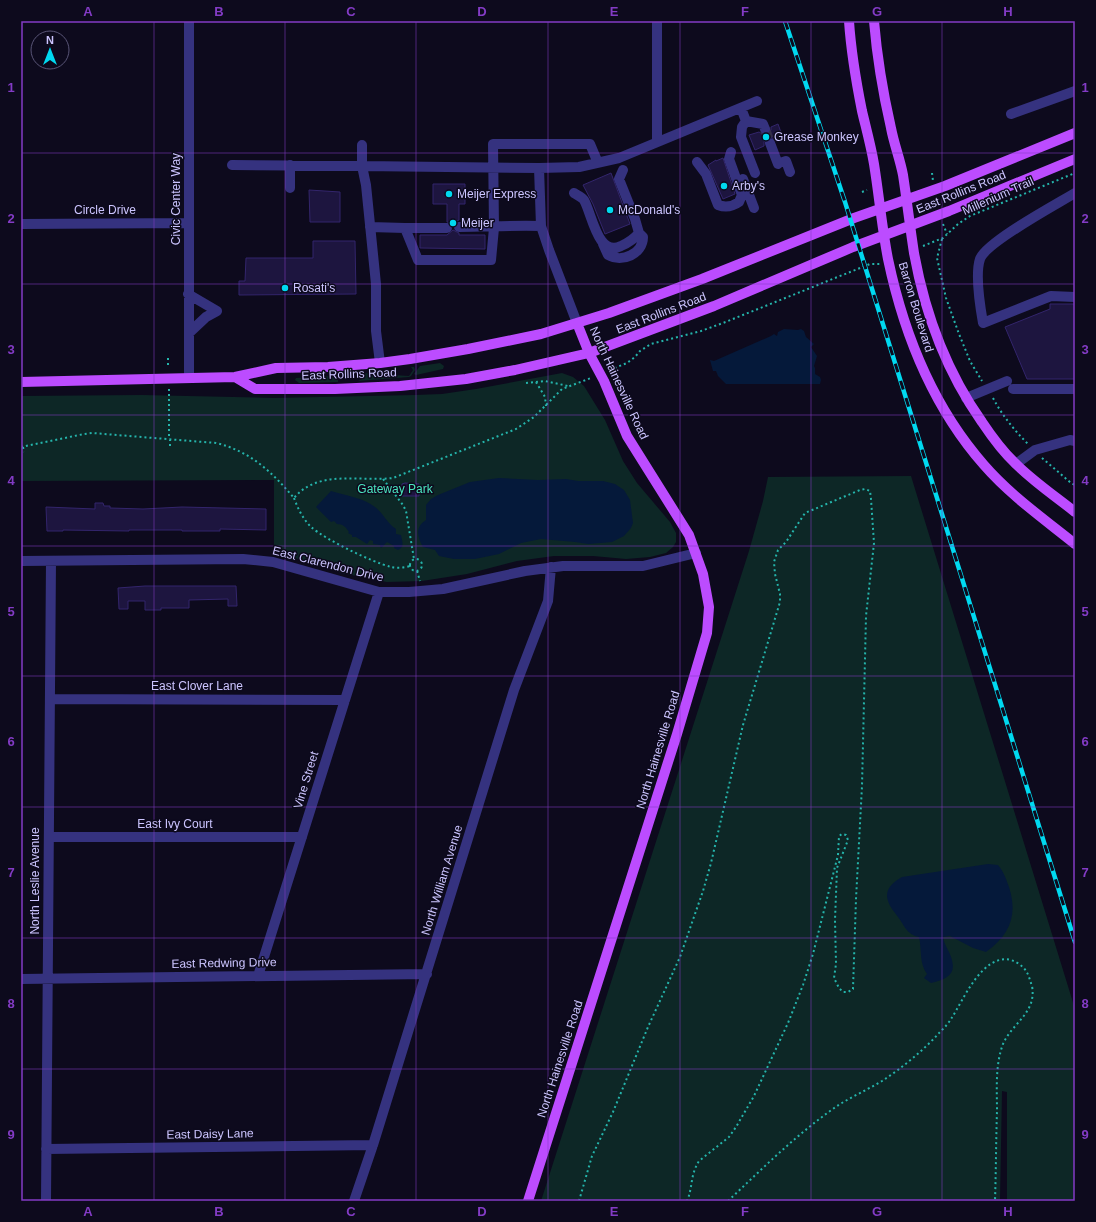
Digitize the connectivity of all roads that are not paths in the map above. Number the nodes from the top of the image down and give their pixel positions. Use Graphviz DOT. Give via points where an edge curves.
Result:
graph roads {
  1 [pos="189,21"];
  2 [pos="657,21"];
  3 [pos="849,21"];
  4 [pos="874,21"];
  5 [pos="1075,91"];
  6 [pos="757,101"];
  7 [pos="740,108"];
  8 [pos="1011,114"];
  9 [pos="746,121"];
  10 [pos="765,129"];
  11 [pos="1075,133"];
  12 [pos="657,142"];
  13 [pos="770,143"];
  14 [pos="362,145"];
  15 [pos="1075,159"];
  16 [pos="698,162"];
  17 [pos="598,163"];
  18 [pos="232,165"];
  19 [pos="290,166"];
  20 [pos="362,166"];
  21 [pos="494,167"];
  22 [pos="539,168"];
  23 [pos="623,170"];
  24 [pos="790,172"];
  25 [pos="755,173"];
  26 [pos="290,188"];
  27 [pos="574,193"];
  28 [pos="1075,194"];
  29 [pos="906,200"];
  30 [pos="754,208"];
  31 [pos="880,209"];
  32 [pos="189,223"];
  33 [pos="21,224"];
  34 [pos="541,226"];
  35 [pos="911,226"];
  36 [pos="370,227"];
  37 [pos="459,227"];
  38 [pos="405,228"];
  39 [pos="447,228"];
  40 [pos="494,228"];
  41 [pos="884,236"];
  42 [pos="188,294"];
  43 [pos="1075,297"];
  44 [pos="577,323"];
  45 [pos="188,333"];
  46 [pos="589,353"];
  47 [pos="380,363"];
  48 [pos="189,378"];
  49 [pos="235,378"];
  50 [pos="21,382"];
  51 [pos="1075,389"];
  52 [pos="966,398"];
  53 [pos="1075,441"];
  54 [pos="1016,464"];
  55 [pos="1075,512"];
  56 [pos="1075,544"];
  57 [pos="696,553"];
  58 [pos="21,561"];
  59 [pos="51,561"];
  60 [pos="552,567"];
  61 [pos="379,592"];
  62 [pos="50,699"];
  63 [pos="345,700"];
  64 [pos="49,837"];
  65 [pos="302,837"];
  66 [pos="427,974"];
  67 [pos="258,976"];
  68 [pos="21,979"];
  69 [pos="48,979"];
  70 [pos="373,1145"];
  71 [pos="46,1149"];
  72 [pos="46,1201"];
  73 [pos="354,1201"];
  74 [pos="528,1201"];
  1 -- 32 [label="street, Civic Center Way"];
  2 -- 12 [label="street"];
  3 -- 31 [label="main road, Barron Boulevard"];
  4 -- 29 [label="main road, Barron Boulevard" via="882,83"];
  5 -- 8 [label="street"];
  6 -- 7 [label="street"];
  7 -- 9 [label="street"];
  7 -- 12 [label="street"];
  9 -- 10 [label="street" via="763,124"];
  9 -- 25 [label="street" via="742,127 741,137"];
  11 -- 29 [label="main road, East Rollins Road"];
  12 -- 17 [label="street" via="630,154"];
  13 -- 24 [label="street" via="780,163 786,161"];
  14 -- 20 [label="street"];
  15 -- 35 [label="main road, East Rollins Road"];
  16 -- 30 [label="street" via="706,174 718,204 729,206 739,202 742,195 729,159 731,152"];
  17 -- 21 [label="street" via="590,144 493,144"];
  17 -- 22 [label="street" via="579,167"];
  18 -- 19 [label="street"];
  19 -- 20 [label="street"];
  19 -- 26 [label="street"];
  20 -- 21 [label="street"];
  20 -- 36 [label="street"];
  21 -- 22 [label="street"];
  21 -- 40 [label="street"];
  22 -- 34 [label="street"];
  23 -- 27 [label="street" via="619,179 639,233 643,237 638,252 618,259 608,255 583,198"];
  28 -- 43 [label="street" via="1002,238 984,252 979,260 979,294 983,323 1051,296"];
  29 -- 31 [label="main road, East Rollins Road"];
  29 -- 35 [label="main road, Barron Boulevard"];
  31 -- 41 [label="main road, Barron Boulevard"];
  31 -- 44 [label="main road, East Rollins Road" via="702,279"];
  32 -- 33 [label="street, Circle Drive"];
  32 -- 42 [label="street, Civic Center Way"];
  34 -- 40 [label="street" via="517,225"];
  34 -- 44 [label="street"];
  35 -- 41 [label="main road, East Rollins Road"];
  35 -- 52 [label="main road, Barron Boulevard" via="915,256 932,326 951,372"];
  36 -- 38 [label="street"];
  36 -- 47 [label="street"];
  37 -- 40 [label="street"];
  38 -- 39 [label="street"];
  38 -- 40 [label="street" via="418,260 491,260"];
  41 -- 46 [label="main road, East Rollins Road" via="714,306"];
  41 -- 56 [label="main road, Barron Boulevard" via="908,333 943,408 985,466"];
  42 -- 45 [label="street, Civic Center Way"];
  42 -- 45 [label="street" via="217,311"];
  44 -- 46 [label="main road, North Hainesville Road"];
  44 -- 47 [label="main road, East Rollins Road" via="541,334 468,349"];
  45 -- 48 [label="street, Civic Center Way"];
  46 -- 49 [label="main road, East Rollins Road" via="472,378 400,386 255,389"];
  46 -- 57 [label="main road, North Hainesville Road" via="627,436 690,535"];
  47 -- 49 [label="main road, East Rollins Road" via="276,368"];
  48 -- 49 [label="main road, East Rollins Road"];
  48 -- 50 [label="main road, East Rollins Road"];
  51 -- 52 [label="street" via="1010,385"];
  52 -- 54 [label="main road, Barron Boulevard"];
  53 -- 54 [label="street" via="1070,440 1035,450"];
  54 -- 55 [label="main road, Barron Boulevard"];
  57 -- 60 [label="street, East Clarendon Drive" via="643,566"];
  57 -- 74 [label="main road, North Hainesville Road" via="703,574 708,607 707,633"];
  58 -- 59 [label="street, East Clarendon Drive"];
  59 -- 61 [label="street, East Clarendon Drive" via="243,559 273,562"];
  59 -- 62 [label="street, North Leslie Avenue"];
  60 -- 61 [label="street, East Clarendon Drive" via="443,589"];
  60 -- 66 [label="street, North William Avenue" via="548,601 514,690"];
  61 -- 63 [label="street, Vine Street"];
  62 -- 63 [label="street, East Clover Lane"];
  62 -- 64 [label="street, North Leslie Avenue"];
  63 -- 65 [label="street, Vine Street"];
  64 -- 65 [label="street, East Ivy Court"];
  64 -- 69 [label="street, North Leslie Avenue"];
  65 -- 67 [label="street, Vine Street"];
  66 -- 67 [label="street, East Redwing Drive"];
  66 -- 70 [label="street, North William Avenue"];
  67 -- 69 [label="street, East Redwing Drive"];
  68 -- 69 [label="street, East Redwing Drive"];
  69 -- 71 [label="street, North Leslie Avenue"];
  70 -- 71 [label="street, East Daisy Lane"];
  70 -- 73 [label="street, North William Avenue"];
  71 -- 72 [label="street, North Leslie Avenue"];
}
